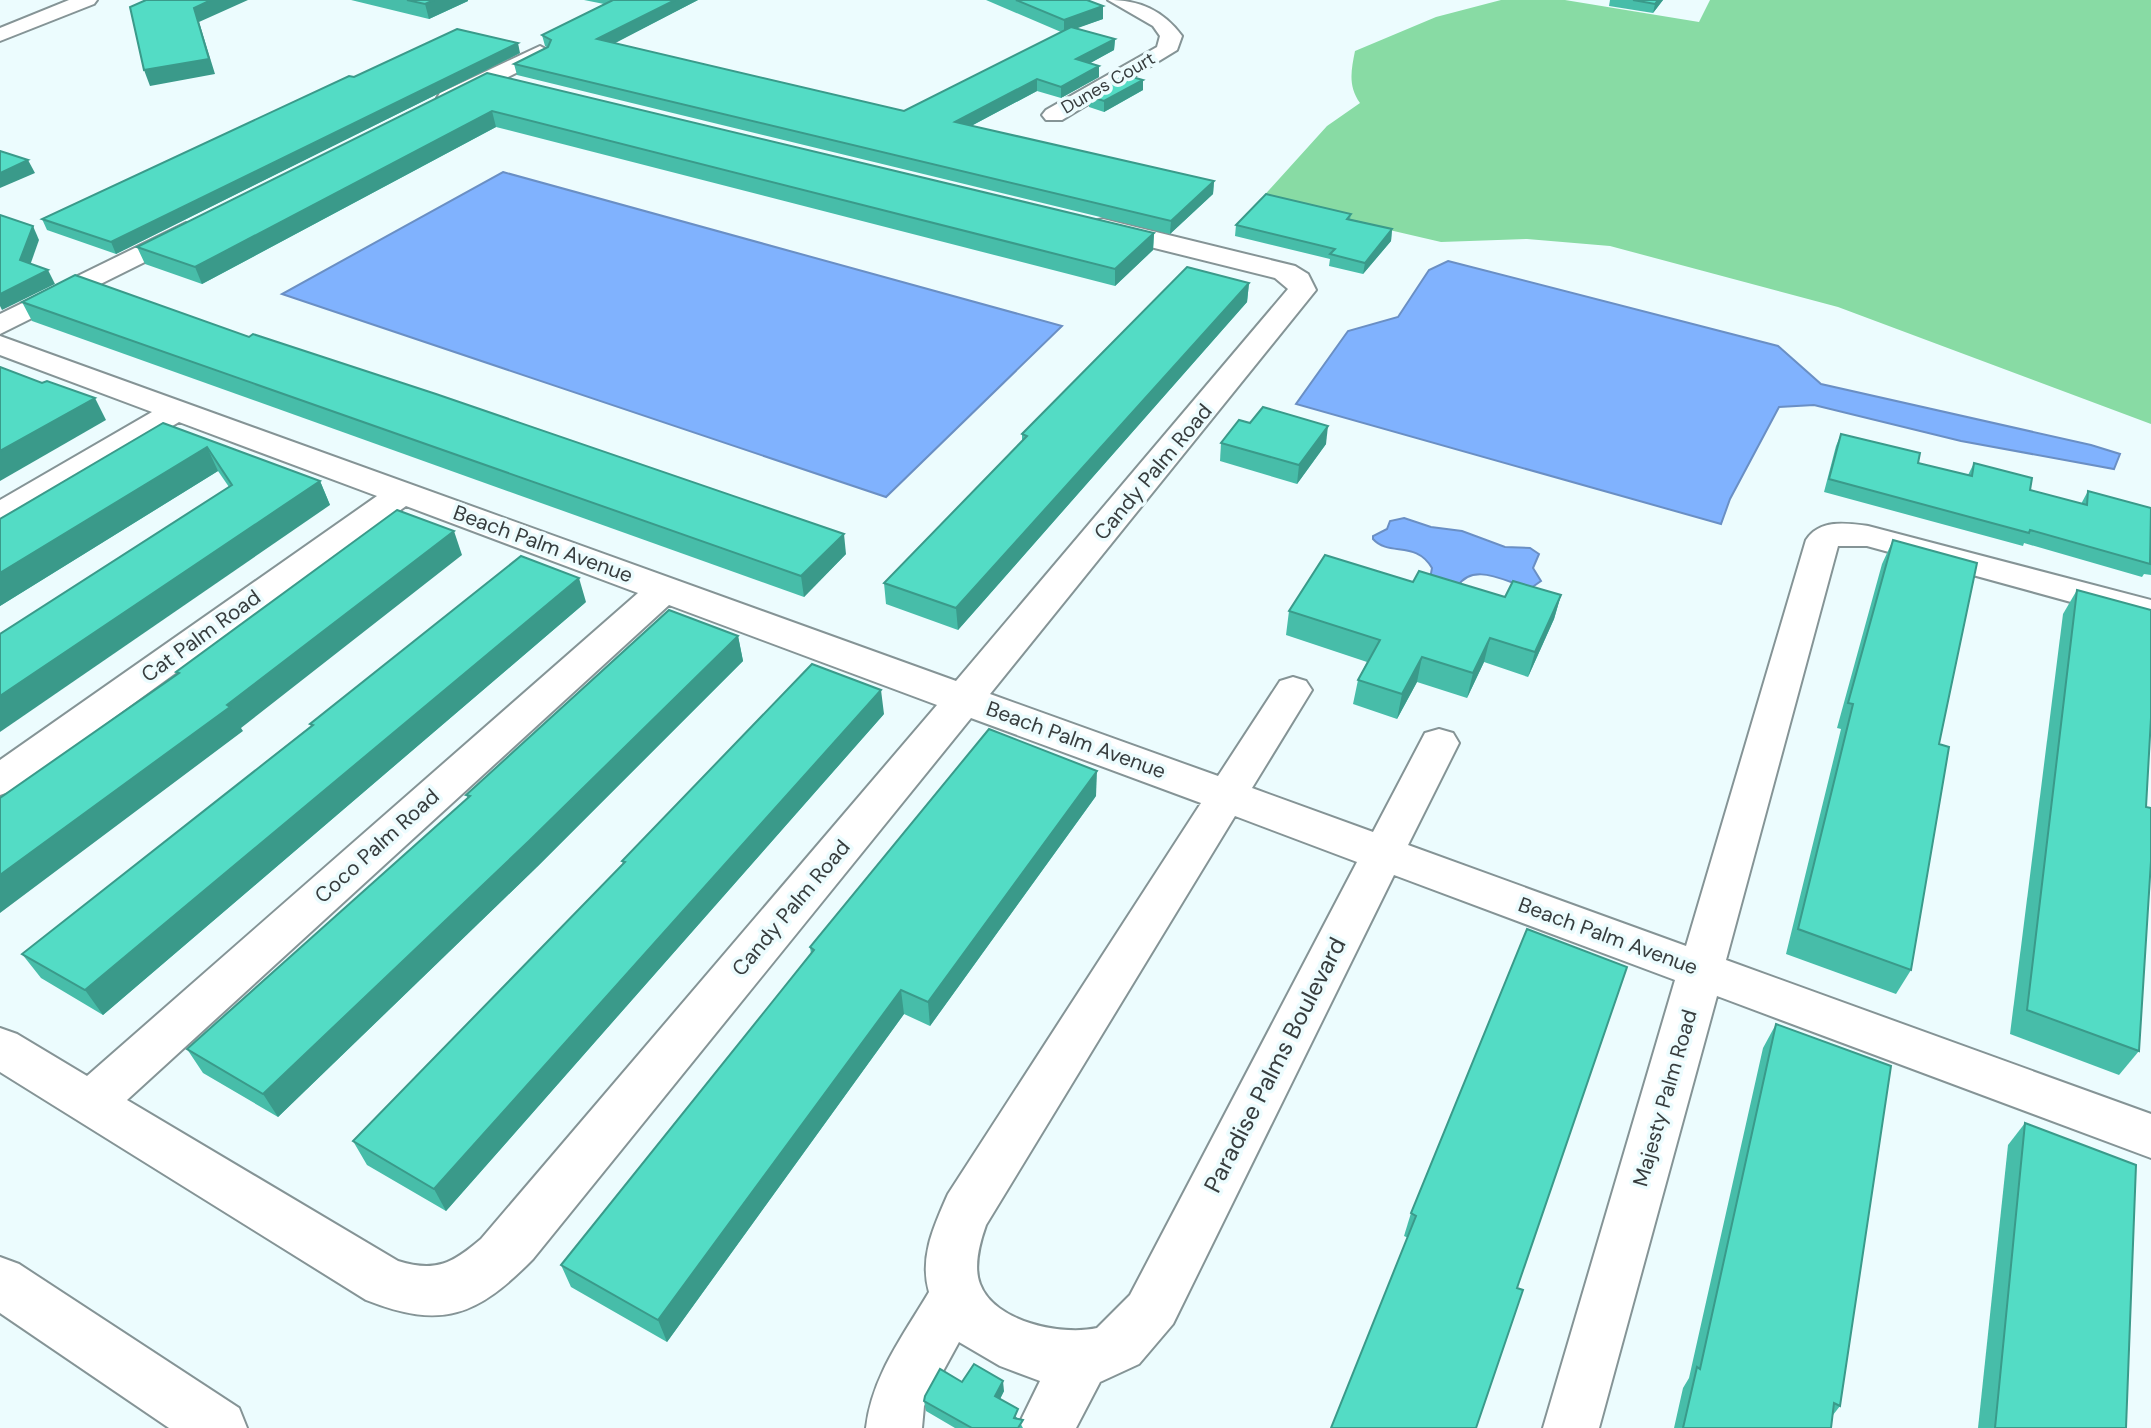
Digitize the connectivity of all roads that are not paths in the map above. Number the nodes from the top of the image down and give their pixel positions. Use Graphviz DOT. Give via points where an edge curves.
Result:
graph roads {
  1 [pos="1118,0"];
  2 [pos="56,2"];
  3 [pos="1,28"];
  4 [pos="540,52"];
  5 [pos="488,78"];
  6 [pos="542,91"];
  7 [pos="427,108"];
  8 [pos="1054,115"];
  9 [pos="1072,219"];
  10 [pos="208,220"];
  11 [pos="0,325"];
  12 [pos="0,345"];
  13 [pos="177,410"];
  14 [pos="402,492"];
  15 [pos="0,514"];
  16 [pos="664,589"];
  17 [pos="2151,612"];
  18 [pos="1293,690"];
  19 [pos="965,699"];
  20 [pos="1439,743"];
  21 [pos="0,780"];
  22 [pos="1227,795"];
  23 [pos="1382,853"];
  24 [pos="1701,970"];
  25 [pos="0,1048"];
  26 [pos="90,1103"];
  27 [pos="2151,1136"];
  28 [pos="0,1282"];
  29 [pos="956,1296"];
  30 [pos="1083,1359"];
  31 [pos="219,1428"];
  32 [pos="894,1428"];
  33 [pos="1045,1428"];
  34 [pos="1571,1428"];
  1 -- 8 [label="street, Dunes Court" via="1160,22 1171,36 1166,50"];
  2 -- 3 [label="street"];
  2 -- 3 [label="street"];
  4 -- 5 [label="street"];
  5 -- 6 [label="street"];
  5 -- 7 [label="street"];
  9 -- 19 [label="street, Candy Palm Road" via="1284,272 1298,280 1302,290"];
  10 -- 11 [label="street"];
  12 -- 13 [label="street, Beach Palm Avenue"];
  13 -- 14 [label="street, Beach Palm Avenue"];
  13 -- 15 [label="street"];
  14 -- 16 [label="street, Beach Palm Avenue"];
  14 -- 21 [label="street, Cat Palm Road"];
  16 -- 19 [label="street, Beach Palm Avenue"];
  16 -- 26 [label="street, Coco Palm Road"];
  17 -- 24 [label="street, Majesty Palm Road" via="1868,536 1829,535 1821,545"];
  18 -- 22 [label="street"];
  19 -- 22 [label="street, Beach Palm Avenue"];
  19 -- 26 [label="street, Candy Palm Road" via="515,1242 474,1280 450,1291 427,1293 385,1282"];
  20 -- 23 [label="street, Paradise Palms Boulevard"];
  22 -- 23 [label="street, Beach Palm Avenue"];
  22 -- 29 [label="street" via="966,1211 951,1254"];
  23 -- 24 [label="street, Beach Palm Avenue"];
  23 -- 30 [label="street, Paradise Palms Boulevard" via="1154,1306 1124,1341"];
  24 -- 27 [label="street, Beach Palm Avenue"];
  24 -- 34 [label="street, Majesty Palm Road"];
  25 -- 26 [label="street"];
  28 -- 31 [label="street"];
  29 -- 30 [label="street, Paradise Palms Boulevard" via="983,1327 1033,1353"];
  29 -- 32 [label="street" via="897,1400"];
  30 -- 33 [label="street"];
}
